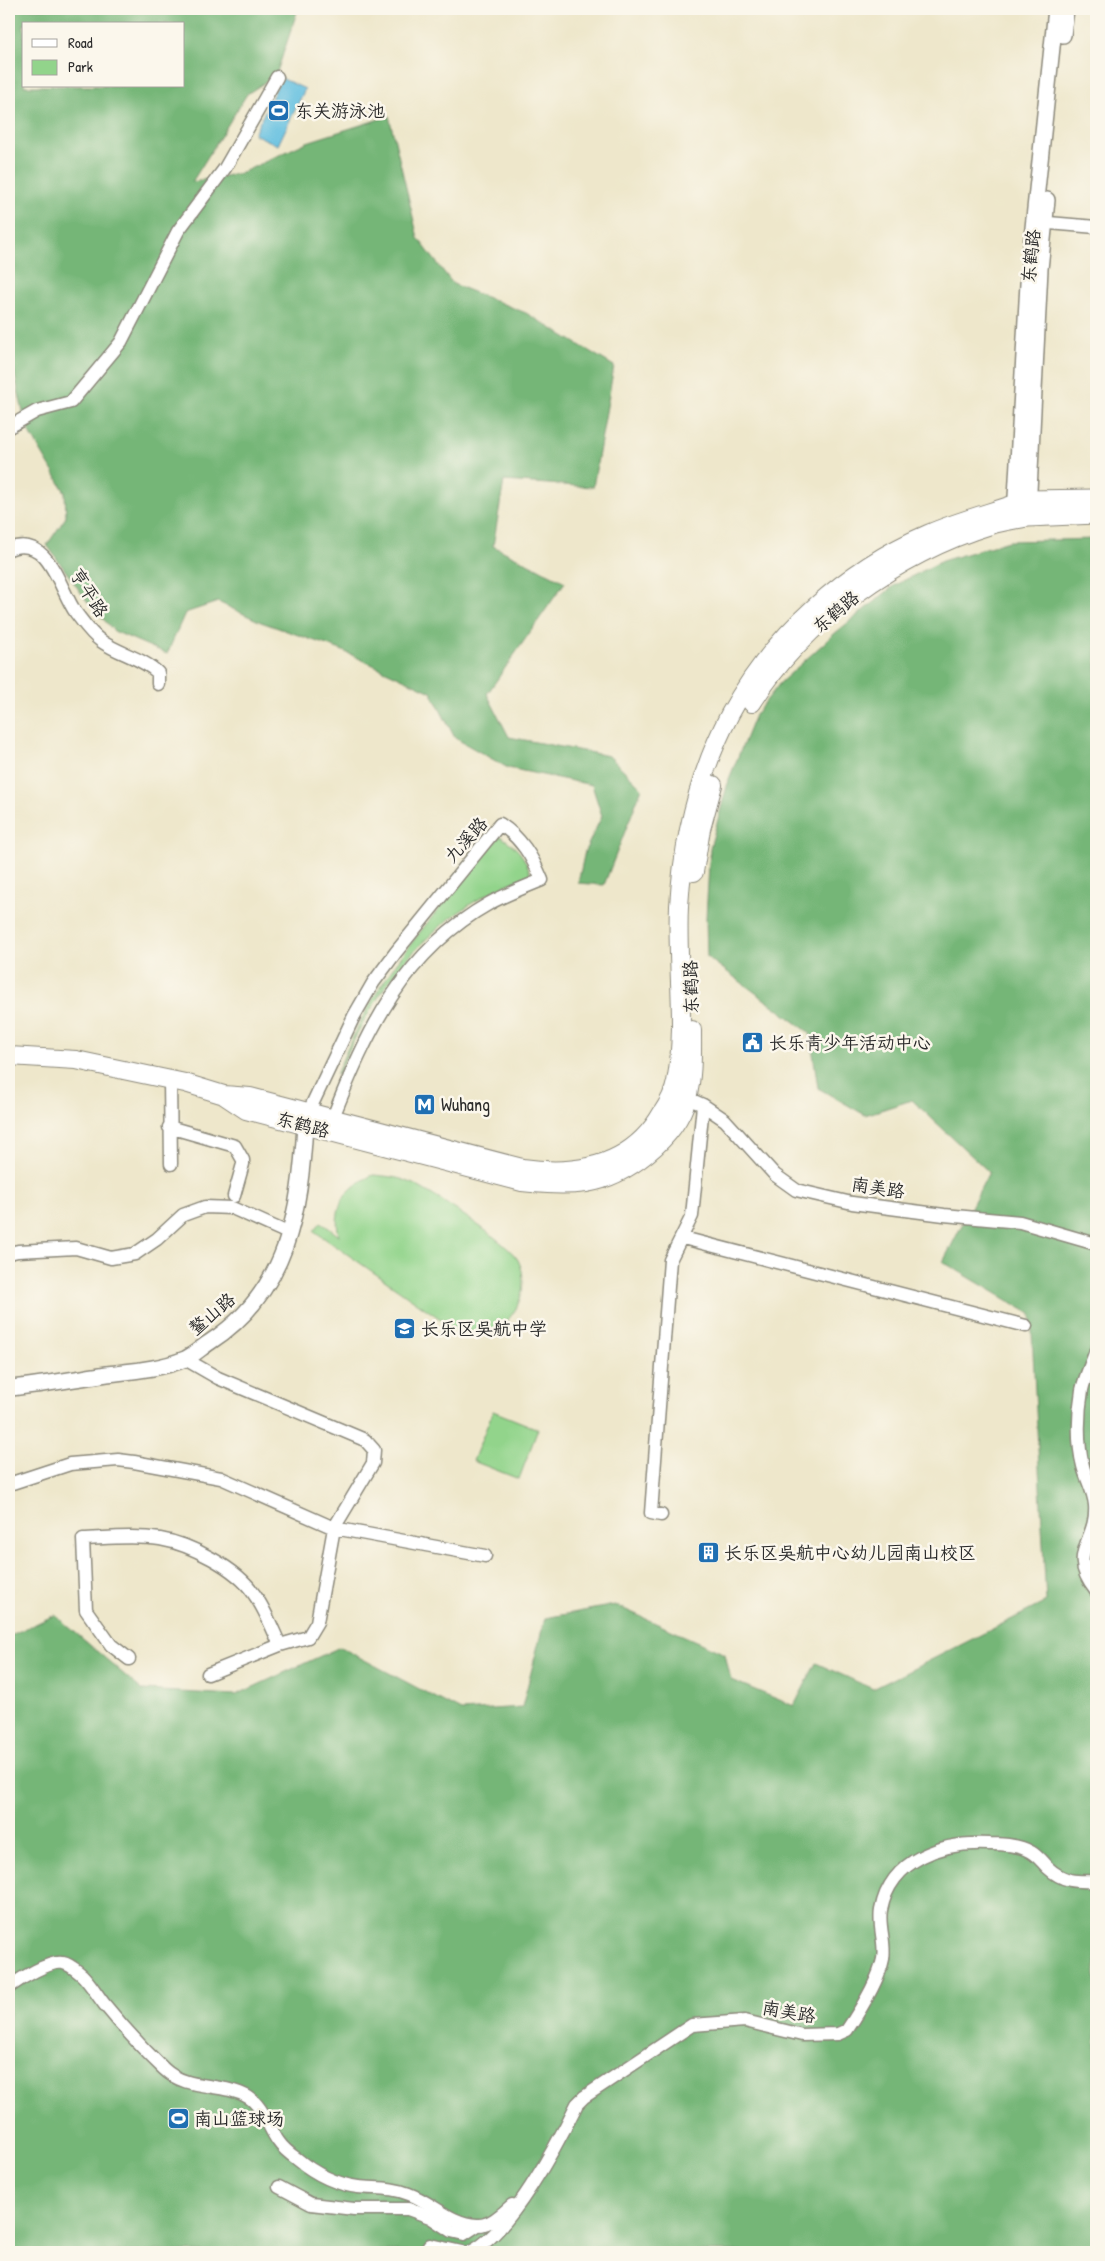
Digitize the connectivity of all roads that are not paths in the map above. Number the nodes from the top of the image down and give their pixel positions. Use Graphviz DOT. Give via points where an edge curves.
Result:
graph roads {
  1 [pos="1056,9"];
  2 [pos="1066,9"];
  3 [pos="277,77"];
  4 [pos="1040,222"];
  5 [pos="1096,228"];
  6 [pos="9,428"];
  7 [pos="1096,499"];
  8 [pos="1021,511"];
  9 [pos="1096,514"];
  10 [pos="9,549"];
  11 [pos="158,684"];
  12 [pos="9,1056"];
  13 [pos="170,1080"];
  14 [pos="687,1098"];
  15 [pos="704,1105"];
  16 [pos="306,1119"];
  17 [pos="332,1120"];
  18 [pos="170,1127"];
  19 [pos="171,1164"];
  20 [pos="234,1196"];
  21 [pos="290,1234"];
  22 [pos="683,1238"];
  23 [pos="1096,1244"];
  24 [pos="9,1254"];
  25 [pos="1026,1326"];
  26 [pos="1096,1350"];
  27 [pos="185,1359"];
  28 [pos="9,1388"];
  29 [pos="9,1484"];
  30 [pos="661,1515"];
  31 [pos="334,1528"];
  32 [pos="485,1556"];
  33 [pos="1096,1591"];
  34 [pos="280,1645"];
  35 [pos="129,1659"];
  36 [pos="208,1674"];
  37 [pos="1096,1881"];
  38 [pos="9,1986"];
  39 [pos="279,2188"];
  40 [pos="522,2197"];
  41 [pos="478,2225"];
  42 [pos="425,2252"];
  43 [pos="462,2252"];
  44 [pos="470,2252"];
  1 -- 4 [label="street, 东鹤路"];
  2 -- 4 [label="street, 东鹤路"];
  3 -- 6 [label="street" via="225,168 178,231 121,342 71,402 37,411"];
  4 -- 5 [label="street"];
  4 -- 8 [label="street, 东鹤路" via="1034,267"];
  7 -- 8 [label="main road"];
  8 -- 9 [label="main road"];
  8 -- 14 [label="main road, 东鹤路" via="946,541 876,580 844,604 784,659 742,718 715,778 695,862 689,918 692,1069"];
  8 -- 17 [label="main road, 东鹤路" via="927,534 893,551 854,577 796,624 772,652 730,714 705,775 686,842 680,905 681,1016 675,1085 656,1125 639,1143 611,1162 583,1169 547,1172 498,1163"];
  10 -- 11 [label="street, 亨平路" via="19,545 31,547 42,554 52,566 72,608 86,626 101,641 152,666 158,673"];
  12 -- 13 [label="main road, 东鹤路" via="76,1060"];
  13 -- 16 [label="main road, 东鹤路" via="224,1095 250,1097"];
  13 -- 18 [label="street"];
  14 -- 15 [label="street, 南美路"];
  14 -- 16 [label="main road, 东鹤路" via="670,1130 647,1154 611,1175 588,1183 556,1185 522,1182"];
  15 -- 22 [label="street" via="692,1216"];
  15 -- 23 [label="street, 南美路" via="725,1120 775,1175 796,1190 852,1203 1020,1222"];
  16 -- 17 [label="main road, 东鹤路"];
  16 -- 17 [label="street, 九溪路" via="354,1016 374,983 500,824 522,843 542,880 490,903 462,922 438,940 406,976 369,1031"];
  16 -- 21 [label="street, 鳌山路"];
  18 -- 19 [label="street"];
  18 -- 20 [label="street" via="235,1146 243,1164"];
  21 -- 24 [label="street" via="232,1208 205,1207 183,1215 135,1254 111,1258 76,1248"];
  21 -- 27 [label="street, 鳌山路" via="265,1290 223,1334"];
  22 -- 25 [label="street"];
  22 -- 30 [label="street" via="670,1260 651,1513"];
  26 -- 33 [label="street" via="1082,1389 1080,1432 1083,1468 1096,1507 1082,1566 1086,1579"];
  27 -- 28 [label="street, 鳌山路" via="151,1368"];
  27 -- 31 [label="street" via="218,1378 365,1440 374,1450 373,1463"];
  29 -- 31 [label="street" via="70,1464 118,1460 221,1478"];
  31 -- 32 [label="street"];
  31 -- 34 [label="street" via="317,1622 308,1637"];
  34 -- 35 [label="street" via="254,1593 235,1573 194,1550 161,1539 83,1539 86,1610 110,1645"];
  34 -- 36 [label="street"];
  37 -- 40 [label="street, 南美路" via="1059,1878 1029,1851 1014,1846 960,1845 918,1857 903,1868 884,1898 881,1911 883,1958 847,2030 838,2034 802,2035 745,2021 692,2025 577,2104"];
  38 -- 41 [label="street" via="52,1964 63,1962 82,1975 112,2013 166,2070 178,2078 233,2089 251,2099 278,2142 311,2169 332,2180 408,2193 456,2221"];
  39 -- 41 [label="street" via="311,2204 354,2209 408,2209 430,2217 451,2231 464,2234"];
  40 -- 41 [label="street" via="495,2219"];
  40 -- 44 [label="street, 南美路" via="499,2230 480,2248"];
  42 -- 43 [label="street" via="430,2245"];
}
